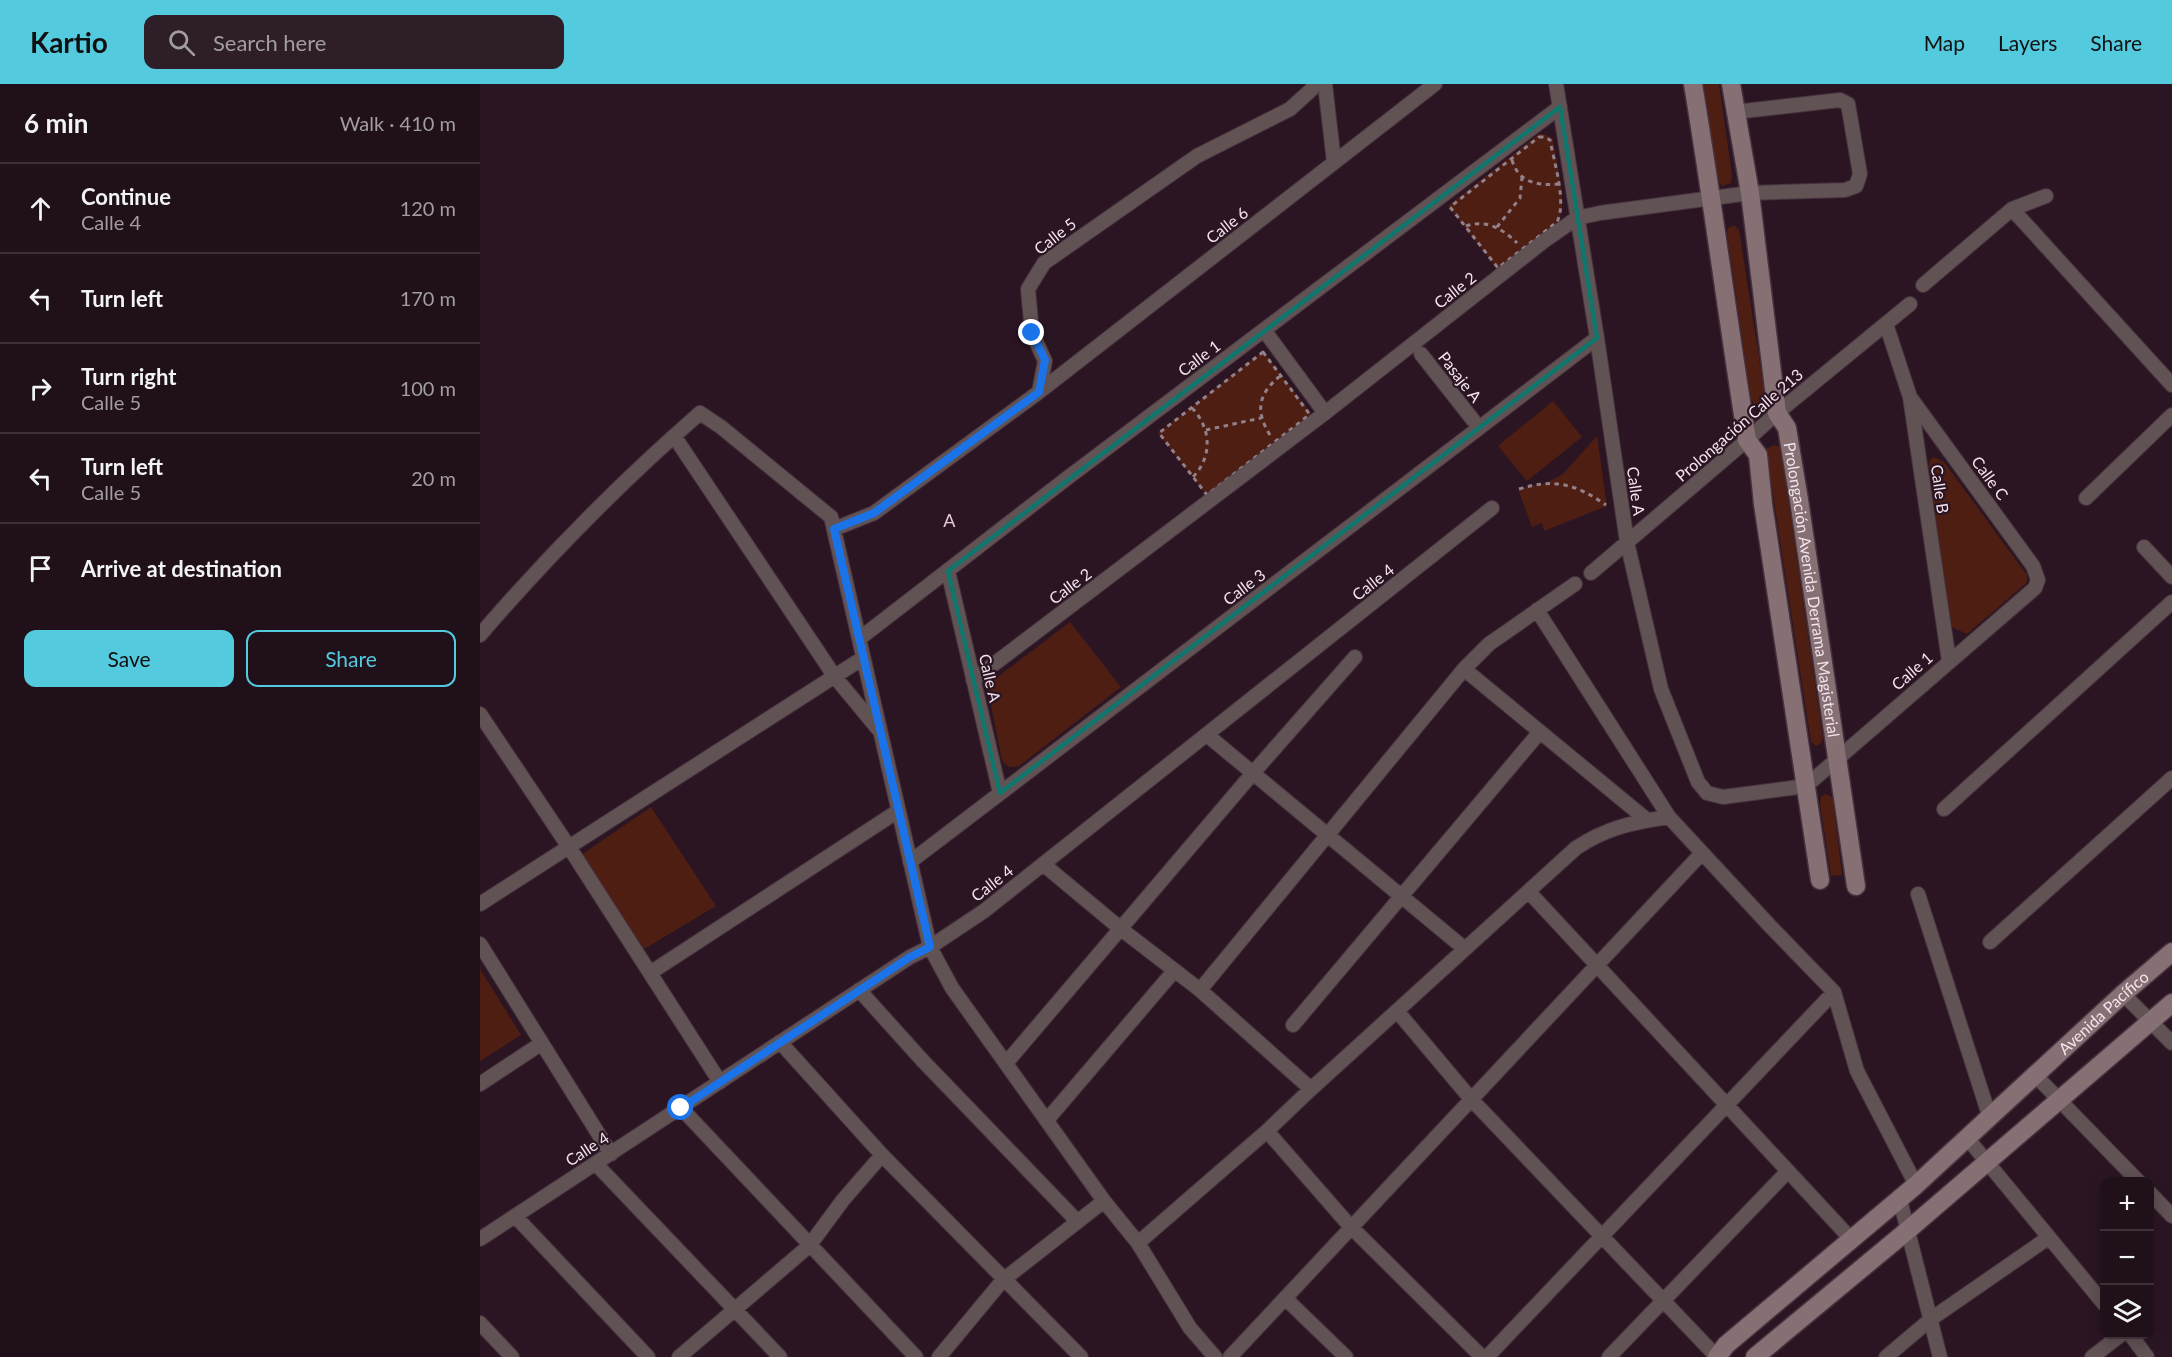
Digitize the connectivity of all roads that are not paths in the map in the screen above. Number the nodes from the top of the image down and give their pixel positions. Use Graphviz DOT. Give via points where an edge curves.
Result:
graph roads {
  1 [pos="1314,84"];
  2 [pos="1325,84"];
  3 [pos="1436,84"];
  4 [pos="1556,84"];
  5 [pos="1693,84"];
  6 [pos="1731,84"];
  7 [pos="1560,106"];
  8 [pos="1735,112"];
  9 [pos="1334,162"];
  10 [pos="1750,193"];
  11 [pos="2046,196"];
  12 [pos="1712,197"];
  13 [pos="2012,209"];
  14 [pos="1577,218"];
  15 [pos="1923,285"];
  16 [pos="1910,304"];
  17 [pos="1886,324"];
  18 [pos="1264,330"];
  19 [pos="1597,338"];
  20 [pos="1421,354"];
  21 [pos="2172,385"];
  22 [pos="1039,392"];
  23 [pos="1910,397"];
  24 [pos="1325,412"];
  25 [pos="1777,413"];
  26 [pos="2172,415"];
  27 [pos="1473,420"];
  28 [pos="674,436"];
  29 [pos="1747,440"];
  30 [pos="2086,498"];
  31 [pos="1492,508"];
  32 [pos="834,529"];
  33 [pos="1627,542"];
  34 [pos="2144,547"];
  35 [pos="948,571"];
  36 [pos="1591,573"];
  37 [pos="2172,578"];
  38 [pos="2038,580"];
  39 [pos="1575,584"];
  40 [pos="2172,602"];
  41 [pos="1537,610"];
  42 [pos="480,635"];
  43 [pos="859,639"];
  44 [pos="1355,657"];
  45 [pos="863,658"];
  46 [pos="1949,661"];
  47 [pos="1464,669"];
  48 [pos="835,677"];
  49 [pos="973,680"];
  50 [pos="480,714"];
  51 [pos="880,731"];
  52 [pos="1539,733"];
  53 [pos="1207,735"];
  54 [pos="1836,759"];
  55 [pos="1253,773"];
  56 [pos="2172,778"];
  57 [pos="1806,786"];
  58 [pos="1000,793"];
  59 [pos="1944,808"];
  60 [pos="898,811"];
  61 [pos="1669,817"];
  62 [pos="1647,820"];
  63 [pos="1328,835"];
  64 [pos="569,847"];
  65 [pos="1702,853"];
  66 [pos="910,862"];
  67 [pos="1043,864"];
  68 [pos="1820,880"];
  69 [pos="1856,886"];
  70 [pos="1529,892"];
  71 [pos="1918,894"];
  72 [pos="1402,896"];
  73 [pos="480,904"];
  74 [pos="1121,929"];
  75 [pos="1990,942"];
  76 [pos="480,944"];
  77 [pos="930,947"];
  78 [pos="1465,949"];
  79 [pos="2172,952"];
  80 [pos="1597,965"];
  81 [pos="1174,971"];
  82 [pos="650,974"];
  83 [pos="859,990"];
  84 [pos="1200,990"];
  85 [pos="1834,992"];
  86 [pos="2123,994"];
  87 [pos="2172,1003"];
  88 [pos="1397,1011"];
  89 [pos="2150,1022"];
  90 [pos="1293,1025"];
  91 [pos="542,1042"];
  92 [pos="780,1042"];
  93 [pos="2172,1043"];
  94 [pos="1007,1062"];
  95 [pos="2036,1076"];
  96 [pos="720,1082"];
  97 [pos="480,1084"];
  98 [pos="1311,1089"];
  99 [pos="1471,1099"];
  100 [pos="2060,1100"];
  101 [pos="1727,1105"];
  102 [pos="681,1108"];
  103 [pos="1990,1118"];
  104 [pos="1047,1120"];
  105 [pos="1267,1131"];
  106 [pos="1968,1139"];
  107 [pos="611,1154"];
  108 [pos="882,1155"];
  109 [pos="1987,1162"];
  110 [pos="596,1164"];
  111 [pos="1788,1171"];
  112 [pos="2134,1177"];
  113 [pos="1916,1185"];
  114 [pos="2154,1197"];
  115 [pos="1900,1200"];
  116 [pos="1104,1201"];
  117 [pos="515,1216"];
  118 [pos="2172,1216"];
  119 [pos="1077,1221"];
  120 [pos="1352,1227"];
  121 [pos="1908,1230"];
  122 [pos="1602,1236"];
  123 [pos="2048,1238"];
  124 [pos="480,1239"];
  125 [pos="1852,1240"];
  126 [pos="1138,1243"];
  127 [pos="809,1246"];
  128 [pos="1003,1280"];
  129 [pos="1285,1298"];
  130 [pos="2100,1299"];
  131 [pos="1664,1300"];
  132 [pos="735,1309"];
  133 [pos="1931,1319"];
  134 [pos="480,1323"];
  135 [pos="2117,1339"];
  136 [pos="2133,1339"];
  137 [pos="512,1357"];
  138 [pos="648,1357"];
  139 [pos="680,1357"];
  140 [pos="780,1357"];
  141 [pos="916,1357"];
  142 [pos="939,1357"];
  143 [pos="1081,1357"];
  144 [pos="1215,1357"];
  145 [pos="1230,1357"];
  146 [pos="1346,1357"];
  147 [pos="1484,1357"];
  148 [pos="1609,1357"];
  149 [pos="1717,1357"];
  150 [pos="1755,1357"];
  151 [pos="1886,1357"];
  152 [pos="1940,1357"];
  153 [pos="2092,1357"];
  154 [pos="2147,1357"];
  1 -- 22 [label="street, Calle 5" via="1290,109 1197,156 1044,262 1028,289 1032,333 1045,360"];
  2 -- 9 [label="street"];
  3 -- 9 [label="street, Calle 6"];
  4 -- 7 [label="street, Calle A"];
  5 -- 12 [label="street, Prolongación Avenida Derrama Magisterial"];
  6 -- 8 [label="street, Prolongación Avenida Derrama Magisterial"];
  7 -- 14 [label="street, Calle A"];
  7 -- 18 [label="street, Calle 1"];
  8 -- 10 [label="street, Prolongación Avenida Derrama Magisterial"];
  8 -- 10 [label="street, Calle 2" via="1840,100 1848,104 1860,174 1856,186 1845,190"];
  9 -- 22 [label="street, Calle 6"];
  10 -- 12 [label="street, Calle 2"];
  10 -- 25 [label="street, Prolongación Avenida Derrama Magisterial"];
  11 -- 13 [label="street"];
  12 -- 14 [label="street, Calle 2"];
  12 -- 29 [label="street, Prolongación Avenida Derrama Magisterial"];
  13 -- 15 [label="street"];
  13 -- 21 [label="street"];
  14 -- 19 [label="street, Calle A"];
  14 -- 24 [label="street, Calle 2"];
  16 -- 17 [label="street, Prolongación Calle 213"];
  17 -- 23 [label="street, Calle B"];
  17 -- 25 [label="street, Prolongación Calle 213"];
  18 -- 24 [label="street"];
  18 -- 35 [label="street, Calle 1"];
  19 -- 33 [label="street, Calle A"];
  19 -- 58 [label="street, Calle 3"];
  20 -- 27 [label="street, Pasaje A"];
  22 -- 32 [label="street" via="874,513"];
  23 -- 38 [label="street, Calle C" via="2033,566"];
  23 -- 46 [label="street, Calle B"];
  24 -- 49 [label="street, Calle 2"];
  25 -- 29 [label="street, Prolongación Calle 213"];
  25 -- 54 [label="street, Prolongación Avenida Derrama Magisterial" via="1787,428"];
  26 -- 30 [label="street"];
  28 -- 32 [label="street" via="700,413 831,517"];
  28 -- 42 [label="street" via="590,517"];
  28 -- 48 [label="street"];
  29 -- 33 [label="street, Prolongación Calle 213"];
  29 -- 57 [label="street, Prolongación Avenida Derrama Magisterial" via="1758,455"];
  31 -- 53 [label="street, Calle 4"];
  32 -- 43 [label="street"];
  33 -- 36 [label="street, Prolongación Calle 213"];
  33 -- 57 [label="street, Calle A" via="1661,689 1698,782 1707,793 1723,796"];
  34 -- 37 [label="street"];
  35 -- 43 [label="street, Calle 1"];
  35 -- 49 [label="street, Calle A"];
  38 -- 46 [label="street, Calle 1" via="2035,588"];
  39 -- 41 [label="street"];
  40 -- 59 [label="street"];
  41 -- 47 [label="street" via="1489,644"];
  41 -- 61 [label="street"];
  43 -- 45 [label="street"];
  44 -- 55 [label="street"];
  45 -- 48 [label="street"];
  45 -- 51 [label="street"];
  46 -- 54 [label="street, Calle 1"];
  47 -- 52 [label="street"];
  47 -- 63 [label="street"];
  48 -- 51 [label="street"];
  48 -- 64 [label="street"];
  49 -- 58 [label="street, Calle A"];
  50 -- 64 [label="street"];
  51 -- 60 [label="street"];
  52 -- 62 [label="street"];
  52 -- 72 [label="street"];
  53 -- 55 [label="street"];
  53 -- 67 [label="street, Calle 4"];
  54 -- 57 [label="street, Calle 1"];
  54 -- 69 [label="street, Prolongación Avenida Derrama Magisterial"];
  55 -- 63 [label="street"];
  55 -- 74 [label="street"];
  56 -- 75 [label="street"];
  57 -- 68 [label="street, Prolongación Avenida Derrama Magisterial"];
  58 -- 66 [label="street, Calle 3"];
  60 -- 66 [label="street"];
  60 -- 82 [label="street"];
  61 -- 62 [label="street"];
  61 -- 65 [label="street"];
  62 -- 70 [label="street" via="1597,834"];
  63 -- 72 [label="street"];
  63 -- 84 [label="street"];
  64 -- 73 [label="street"];
  64 -- 82 [label="street"];
  65 -- 80 [label="street"];
  65 -- 85 [label="street"];
  66 -- 77 [label="street"];
  67 -- 74 [label="street"];
  67 -- 77 [label="street, Calle 4"];
  70 -- 78 [label="street"];
  70 -- 80 [label="street"];
  71 -- 103 [label="street"];
  72 -- 78 [label="street"];
  72 -- 90 [label="street"];
  74 -- 81 [label="street"];
  74 -- 94 [label="street"];
  76 -- 91 [label="street"];
  77 -- 83 [label="street, Calle 4"];
  77 -- 94 [label="street" via="952,988"];
  78 -- 88 [label="street"];
  79 -- 86 [label="street, Avenida Pacífico"];
  80 -- 99 [label="street"];
  80 -- 101 [label="street"];
  81 -- 84 [label="street"];
  81 -- 104 [label="street"];
  82 -- 96 [label="street"];
  83 -- 92 [label="street, Calle 4"];
  83 -- 119 [label="street"];
  84 -- 98 [label="street"];
  85 -- 101 [label="street"];
  85 -- 113 [label="street" via="1857,1071"];
  86 -- 89 [label="street"];
  86 -- 95 [label="street, Avenida Pacífico"];
  87 -- 89 [label="street, Avenida Pacífico"];
  88 -- 98 [label="street"];
  88 -- 99 [label="street"];
  89 -- 93 [label="street"];
  89 -- 100 [label="street, Avenida Pacífico"];
  91 -- 97 [label="street"];
  91 -- 107 [label="street"];
  92 -- 96 [label="street, Calle 4"];
  92 -- 108 [label="street"];
  94 -- 104 [label="street"];
  95 -- 100 [label="street"];
  95 -- 103 [label="street, Avenida Pacífico"];
  96 -- 102 [label="street, Calle 4"];
  98 -- 105 [label="street"];
  99 -- 120 [label="street"];
  99 -- 122 [label="street"];
  100 -- 109 [label="street, Avenida Pacífico"];
  100 -- 112 [label="street"];
  101 -- 111 [label="street"];
  101 -- 122 [label="street"];
  102 -- 107 [label="street, Calle 4"];
  102 -- 127 [label="street"];
  103 -- 106 [label="street, Avenida Pacífico"];
  104 -- 116 [label="street"];
  105 -- 120 [label="street"];
  105 -- 126 [label="street"];
  106 -- 109 [label="street"];
  106 -- 113 [label="street, Avenida Pacífico"];
  107 -- 110 [label="street, Calle 4"];
  108 -- 127 [label="street"];
  108 -- 128 [label="street"];
  109 -- 121 [label="street, Avenida Pacífico"];
  109 -- 123 [label="street"];
  110 -- 117 [label="street, Calle 4"];
  110 -- 132 [label="street"];
  111 -- 125 [label="street"];
  111 -- 131 [label="street"];
  113 -- 115 [label="street, Avenida Pacífico"];
  114 -- 118 [label="street"];
  115 -- 121 [label="street"];
  115 -- 125 [label="street, Avenida Pacífico"];
  116 -- 119 [label="street"];
  116 -- 126 [label="street"];
  117 -- 124 [label="street, Calle 4"];
  117 -- 138 [label="street"];
  119 -- 128 [label="street"];
  120 -- 129 [label="street"];
  120 -- 147 [label="street"];
  121 -- 133 [label="street"];
  121 -- 150 [label="street, Avenida Pacífico"];
  122 -- 131 [label="street"];
  122 -- 147 [label="street"];
  123 -- 130 [label="street"];
  123 -- 133 [label="street"];
  125 -- 149 [label="street, Avenida Pacífico" via="1726,1345"];
  126 -- 144 [label="street" via="1190,1328"];
  127 -- 132 [label="street"];
  127 -- 141 [label="street"];
  128 -- 142 [label="street"];
  128 -- 143 [label="street"];
  129 -- 145 [label="street"];
  129 -- 146 [label="street"];
  131 -- 148 [label="street"];
  131 -- 149 [label="street"];
  132 -- 139 [label="street"];
  132 -- 140 [label="street"];
  133 -- 151 [label="street"];
  133 -- 152 [label="street"];
  134 -- 137 [label="street"];
  135 -- 153 [label="street"];
  136 -- 154 [label="street"];
}
